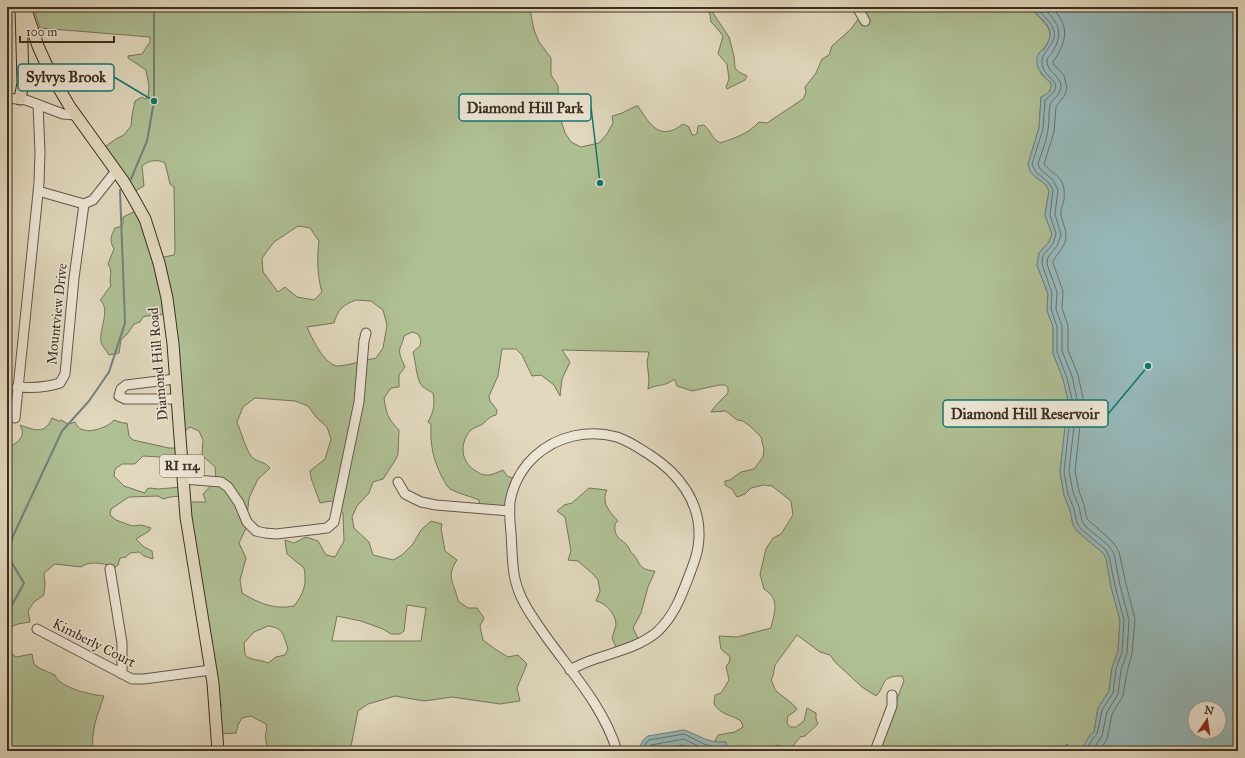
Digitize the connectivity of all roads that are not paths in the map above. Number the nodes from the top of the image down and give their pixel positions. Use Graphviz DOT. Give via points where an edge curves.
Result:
graph roads {
  1 [pos="21,7"];
  2 [pos="25,7"];
  3 [pos="856,7"];
  4 [pos="865,21"];
  5 [pos="7,98"];
  6 [pos="20,99"];
  7 [pos="38,105"];
  8 [pos="75,115"];
  9 [pos="116,171"];
  10 [pos="38,191"];
  11 [pos="84,204"];
  12 [pos="366,333"];
  13 [pos="175,379"];
  14 [pos="18,387"];
  15 [pos="177,399"];
  16 [pos="15,418"];
  17 [pos="183,479"];
  18 [pos="398,482"];
  19 [pos="510,511"];
  20 [pos="110,569"];
  21 [pos="37,629"];
  22 [pos="212,670"];
  23 [pos="570,670"];
  24 [pos="122,674"];
  25 [pos="892,695"];
  26 [pos="218,751"];
  27 [pos="617,751"];
  28 [pos="874,751"];
  1 -- 6 [label="main road" via="23,83"];
  2 -- 8 [label="main road, Diamond Hill Road / RI 114" via="38,46"];
  3 -- 4 [label="street"];
  5 -- 6 [label="street"];
  6 -- 7 [label="street"];
  7 -- 8 [label="street" via="63,114"];
  7 -- 10 [label="street"];
  8 -- 9 [label="main road, Diamond Hill Road / RI 114"];
  9 -- 11 [label="street" via="93,200"];
  9 -- 13 [label="main road, Diamond Hill Road / RI 114" via="145,219 159,263 171,321"];
  10 -- 11 [label="street"];
  10 -- 14 [label="street"];
  11 -- 14 [label="street, Mountview Drive" via="65,374 60,383 34,388"];
  12 -- 17 [label="street" via="359,402 334,522 327,528 276,534 256,531 247,522 239,503 228,487 221,482"];
  13 -- 15 [label="main road, Diamond Hill Road / RI 114"];
  13 -- 15 [label="street" via="126,385 121,389 119,396 125,399"];
  14 -- 16 [label="street"];
  15 -- 17 [label="main road, Diamond Hill Road / RI 114"];
  17 -- 22 [label="main road, Diamond Hill Road / RI 114" via="186,517"];
  18 -- 19 [label="street" via="405,494 421,502"];
  19 -- 23 [label="street" via="515,577 520,594 531,615"];
  19 -- 23 [label="street" via="517,480 531,460 549,445 582,434 618,437 639,448 674,474 693,502 699,524 696,558 677,606 668,620 651,636 636,645 590,660"];
  20 -- 24 [label="street" via="122,643"];
  21 -- 24 [label="street, Kimberly Court"];
  22 -- 24 [label="street, Kimberly Court" via="144,679 132,679"];
  22 -- 26 [label="main road, Diamond Hill Road / RI 114"];
  23 -- 27 [label="street" via="601,714"];
  25 -- 28 [label="street" via="892,706"];
}
